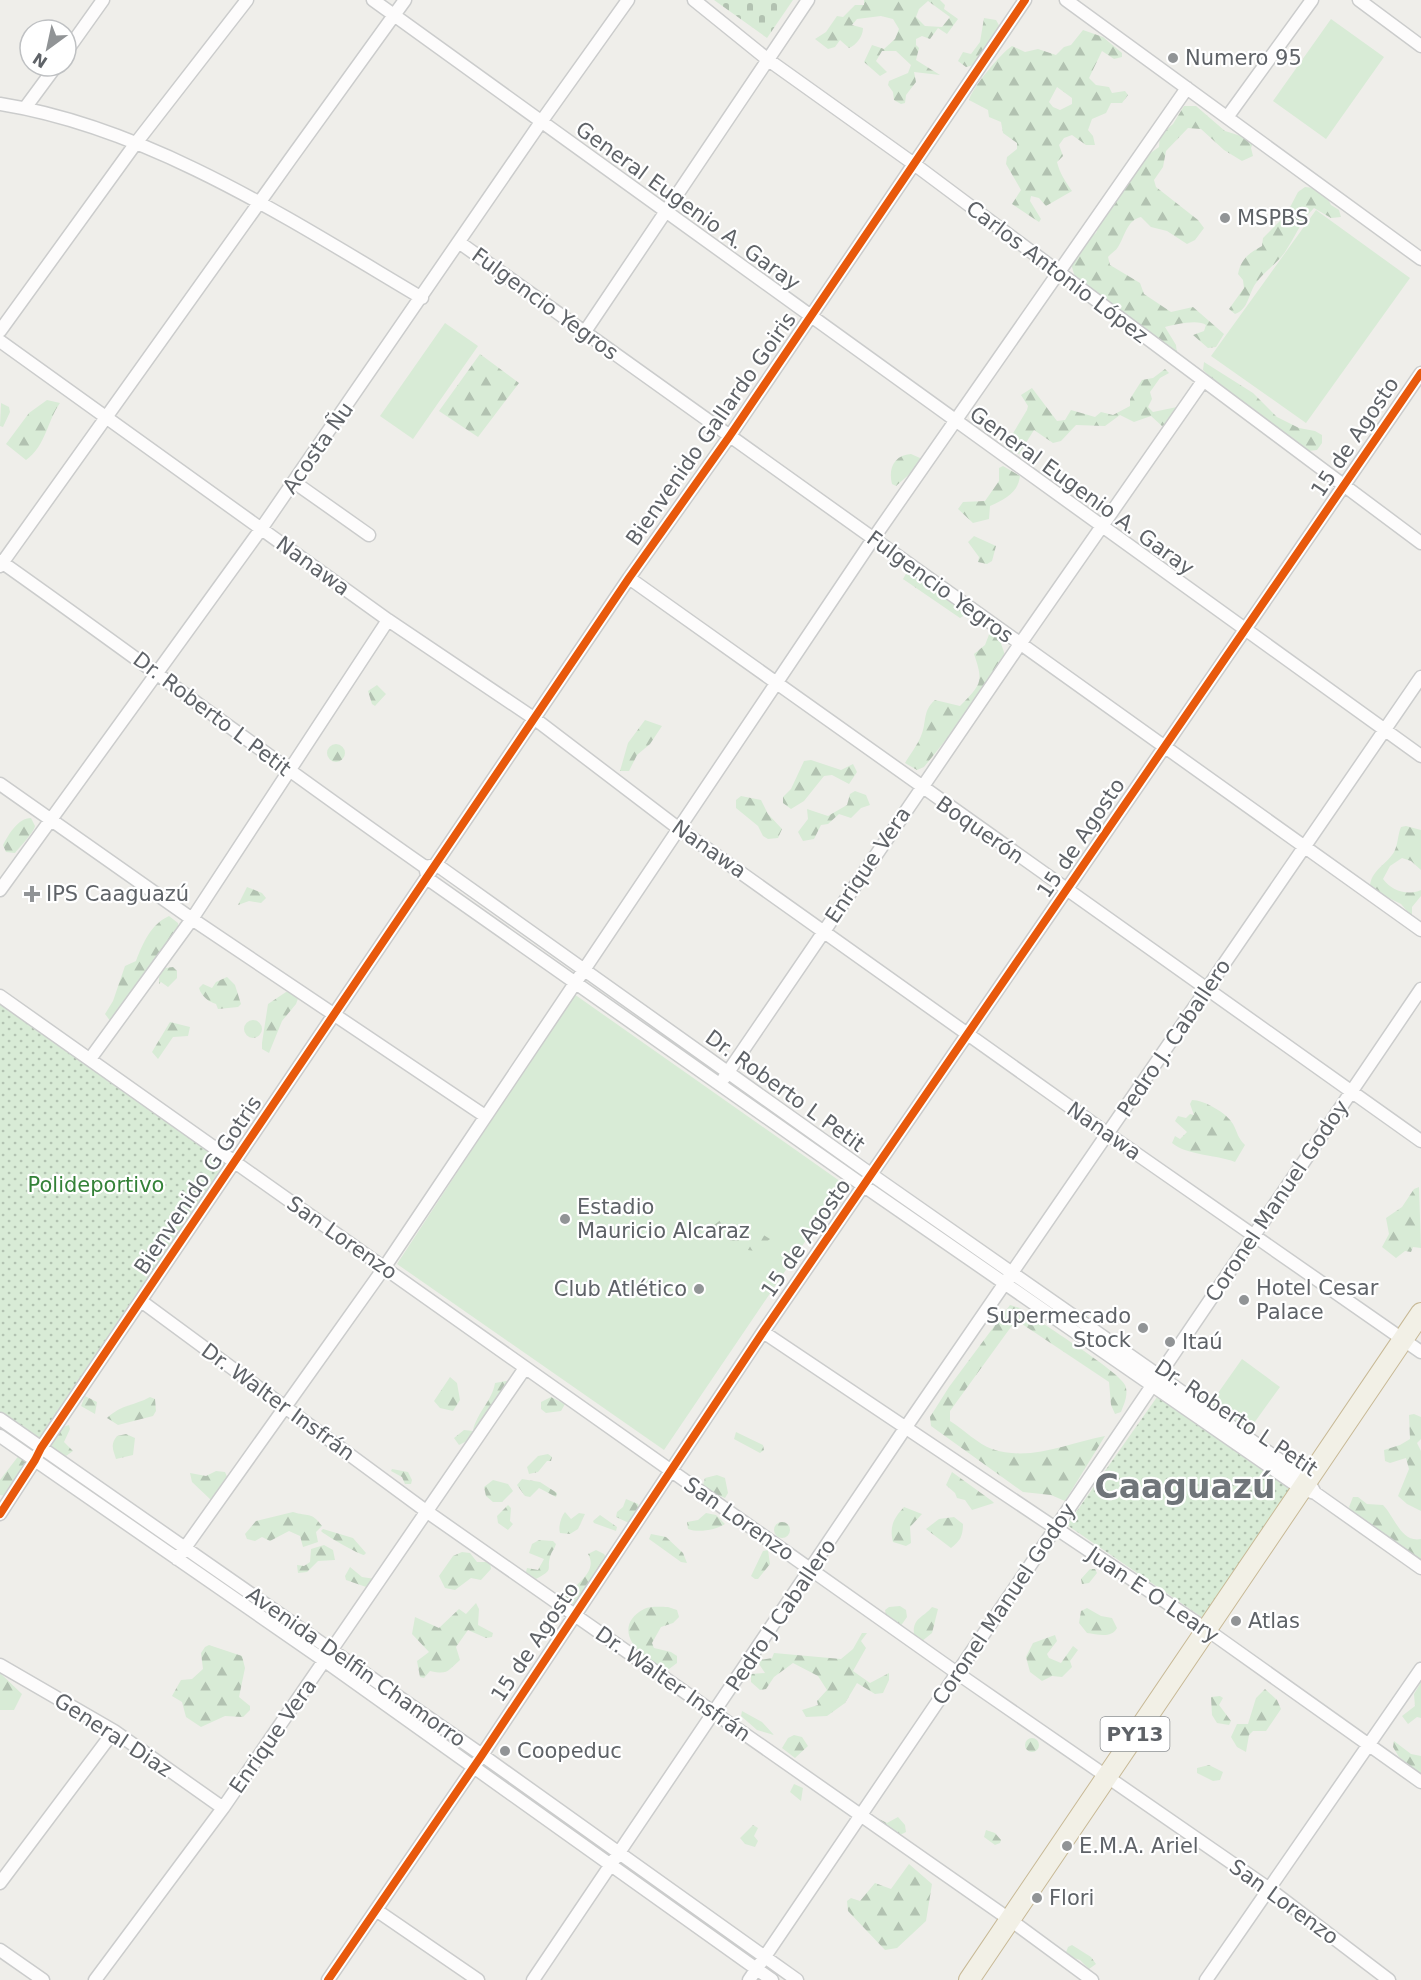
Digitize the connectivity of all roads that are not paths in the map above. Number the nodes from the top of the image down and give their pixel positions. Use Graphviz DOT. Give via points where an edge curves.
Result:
graph roads {
  1 [pos="103,0"];
  2 [pos="247,0"];
  3 [pos="374,0"];
  4 [pos="405,0"];
  5 [pos="628,0"];
  6 [pos="694,0"];
  7 [pos="808,0"];
  8 [pos="1025,0"];
  9 [pos="1066,0"];
  10 [pos="1312,0"];
  11 [pos="1359,0"];
  12 [pos="394,15"];
  13 [pos="78,35"];
  14 [pos="1421,46"];
  15 [pos="767,59"];
  16 [pos="47,78"];
  17 [pos="1187,88"];
  18 [pos="0,104"];
  19 [pos="26,108"];
  20 [pos="1228,116"];
  21 [pos="541,122"];
  22 [pos="136,143"];
  23 [pos="914,164"];
  24 [pos="257,202"];
  25 [pos="664,212"];
  26 [pos="460,243"];
  27 [pos="1421,259"];
  28 [pos="1058,273"];
  29 [pos="422,298"];
  30 [pos="810,317"];
  31 [pos="0,331"];
  32 [pos="584,333"];
  33 [pos="0,341"];
  34 [pos="1421,373"];
  35 [pos="1203,381"];
  36 [pos="108,418"];
  37 [pos="954,422"];
  38 [pos="729,436"];
  39 [pos="294,482"];
  40 [pos="1344,486"];
  41 [pos="1101,527"];
  42 [pos="261,529"];
  43 [pos="369,535"];
  44 [pos="873,539"];
  45 [pos="1421,543"];
  46 [pos="1,563"];
  47 [pos="629,578"];
  48 [pos="388,620"];
  49 [pos="1244,631"];
  50 [pos="1020,644"];
  51 [pos="157,672"];
  52 [pos="1421,677"];
  53 [pos="776,683"];
  54 [pos="535,719"];
  55 [pos="1384,731"];
  56 [pos="1164,748"];
  57 [pos="1421,756"];
  58 [pos="289,772"];
  59 [pos="0,784"];
  60 [pos="921,788"];
  61 [pos="50,821"];
  62 [pos="678,828"];
  63 [pos="1305,847"];
  64 [pos="430,870"];
  65 [pos="0,890"];
  66 [pos="1066,891"];
  67 [pos="192,919"];
  68 [pos="824,929"];
  69 [pos="1421,930"];
  70 [pos="584,970"];
  71 [pos="575,982"];
  72 [pos="1421,989"];
  73 [pos="1207,990"];
  74 [pos="0,996"];
  75 [pos="335,1016"];
  76 [pos="968,1035"];
  77 [pos="90,1059"];
  78 [pos="728,1073"];
  79 [pos="720,1084"];
  80 [pos="1351,1092"];
  81 [pos="485,1116"];
  82 [pos="1108,1134"];
  83 [pos="1421,1141"];
  84 [pos="235,1162"];
  85 [pos="872,1175"];
  86 [pos="864,1186"];
  87 [pos="1253,1236"];
  88 [pos="384,1268"];
  89 [pos="1010,1279"];
  90 [pos="141,1301"];
  91 [pos="1421,1312"];
  92 [pos="763,1332"];
  93 [pos="1403,1339"];
  94 [pos="1421,1352"];
  95 [pos="525,1368"];
  96 [pos="1156,1380"];
  97 [pos="285,1406"];
  98 [pos="0,1419"];
  99 [pos="906,1427"];
  100 [pos="0,1436"];
  101 [pos="41,1448"];
  102 [pos="36,1460"];
  103 [pos="670,1470"];
  104 [pos="1308,1487"];
  105 [pos="426,1511"];
  106 [pos="0,1514"];
  107 [pos="1055,1529"];
  108 [pos="185,1548"];
  109 [pos="177,1559"];
  110 [pos="1421,1568"];
  111 [pos="812,1570"];
  112 [pos="574,1615"];
  113 [pos="1206,1629"];
  114 [pos="333,1651"];
  115 [pos="325,1662"];
  116 [pos="0,1665"];
  117 [pos="1421,1669"];
  118 [pos="957,1673"];
  119 [pos="714,1713"];
  120 [pos="114,1731"];
  121 [pos="1368,1744"];
  122 [pos="482,1755"];
  123 [pos="473,1767"];
  124 [pos="1107,1777"];
  125 [pos="1421,1782"];
  126 [pos="223,1808"];
  127 [pos="860,1815"];
  128 [pos="618,1854"];
  129 [pos="610,1866"];
  130 [pos="0,1882"];
  131 [pos="1268,1888"];
  132 [pos="376,1910"];
  133 [pos="1009,1919"];
  134 [pos="0,1950"];
  135 [pos="765,1957"];
  136 [pos="753,1975"];
  137 [pos="43,1980"];
  138 [pos="95,1980"];
  139 [pos="328,1980"];
  140 [pos="478,1980"];
  141 [pos="533,1980"];
  142 [pos="772,1980"];
  143 [pos="797,1980"];
  144 [pos="969,1980"];
  145 [pos="1092,1980"];
  146 [pos="1206,1980"];
  147 [pos="1389,1980"];
  1 -- 13 [label="street"];
  2 -- 22 [label="street"];
  3 -- 12 [label="street, General Eugenio A. Garay"];
  4 -- 12 [label="street"];
  5 -- 21 [label="street, Acosta Ñu"];
  6 -- 15 [label="street, Carlos Antonio López"];
  7 -- 15 [label="street"];
  8 -- 23 [label="street, Bienvenido Gallardo Goiris"];
  9 -- 17 [label="street"];
  10 -- 20 [label="street"];
  11 -- 14 [label="street"];
  12 -- 21 [label="street, General Eugenio A. Garay"];
  12 -- 24 [label="street"];
  15 -- 23 [label="street, Carlos Antonio López"];
  15 -- 25 [label="street"];
  16 -- 19 [label="street"];
  17 -- 20 [label="street"];
  17 -- 28 [label="street"];
  18 -- 19 [label="street"];
  19 -- 22 [label="street"];
  20 -- 27 [label="street"];
  21 -- 25 [label="street, General Eugenio A. Garay"];
  21 -- 26 [label="street, Acosta Ñu"];
  22 -- 24 [label="street"];
  22 -- 31 [label="street"];
  23 -- 28 [label="street, Carlos Antonio López"];
  23 -- 30 [label="street, Bienvenido Gallardo Goiris"];
  24 -- 29 [label="street"];
  24 -- 36 [label="street"];
  25 -- 30 [label="street, General Eugenio A. Garay"];
  25 -- 32 [label="street"];
  26 -- 29 [label="street, Acosta Ñu"];
  26 -- 32 [label="street, Fulgencio Yegros"];
  28 -- 35 [label="street, Carlos Antonio López"];
  28 -- 37 [label="street"];
  29 -- 39 [label="street, Acosta Ñu"];
  30 -- 37 [label="street, General Eugenio A. Garay"];
  30 -- 38 [label="street, Bienvenido Gallardo Goiris"];
  32 -- 38 [label="street, Fulgencio Yegros"];
  33 -- 36 [label="street, Nanawa"];
  34 -- 40 [label="street, 15 de Agosto"];
  35 -- 40 [label="street, Carlos Antonio López"];
  35 -- 41 [label="street, Enrique Vera"];
  36 -- 42 [label="street, Nanawa"];
  36 -- 46 [label="street"];
  37 -- 41 [label="street, General Eugenio A. Garay"];
  37 -- 44 [label="street"];
  38 -- 44 [label="street, Fulgencio Yegros"];
  38 -- 47 [label="street, Bienvenido Gallardo Goiris"];
  39 -- 42 [label="street, Acosta Ñu"];
  39 -- 43 [label="street"];
  40 -- 45 [label="street, Carlos Antonio López"];
  40 -- 49 [label="street, 15 de Agosto"];
  41 -- 49 [label="street, General Eugenio A. Garay"];
  41 -- 50 [label="street, Enrique Vera"];
  42 -- 48 [label="street, Nanawa"];
  42 -- 51 [label="street, Acosta Ñu"];
  44 -- 50 [label="street, Fulgencio Yegros"];
  44 -- 53 [label="street"];
  46 -- 51 [label="street, Dr. Roberto L Petit"];
  47 -- 53 [label="street, Boquerón"];
  47 -- 54 [label="street, Bienvenido Gallardo Goiris"];
  48 -- 54 [label="street, Nanawa"];
  48 -- 58 [label="street"];
  49 -- 55 [label="street, General Eugenio A. Garay"];
  49 -- 56 [label="street, 15 de Agosto"];
  50 -- 56 [label="street, Fulgencio Yegros"];
  50 -- 60 [label="street, Enrique Vera"];
  51 -- 58 [label="street, Dr. Roberto L Petit"];
  51 -- 61 [label="street, Acosta Ñu"];
  52 -- 55 [label="street, Pedro J. Caballero"];
  53 -- 60 [label="street, Boquerón"];
  53 -- 62 [label="street"];
  54 -- 62 [label="street, Nanawa"];
  54 -- 64 [label="street, Bienvenido Gallardo Goiris"];
  55 -- 57 [label="street, General Eugenio A. Garay"];
  55 -- 63 [label="street, Pedro J. Caballero"];
  56 -- 63 [label="street, Fulgencio Yegros"];
  56 -- 66 [label="street, 15 de Agosto"];
  58 -- 64 [label="street, Dr. Roberto L Petit"];
  58 -- 67 [label="street"];
  59 -- 61 [label="street"];
  60 -- 66 [label="street, Boquerón"];
  60 -- 68 [label="street, Enrique Vera"];
  61 -- 65 [label="street, Acosta Ñu"];
  61 -- 67 [label="street"];
  62 -- 68 [label="street, Nanawa"];
  62 -- 70 [label="street"];
  63 -- 69 [label="street, Fulgencio Yegros"];
  63 -- 73 [label="street, Pedro J. Caballero"];
  64 -- 70 [label="street, Dr. Roberto L Petit"];
  64 -- 71 [label="street, Dr. Roberto L Petit"];
  64 -- 75 [label="street, Bienvenido G Gotris"];
  66 -- 73 [label="street, Boquerón"];
  66 -- 76 [label="street, 15 de Agosto"];
  67 -- 75 [label="street"];
  67 -- 77 [label="street"];
  68 -- 76 [label="street, Nanawa"];
  68 -- 78 [label="street, Enrique Vera"];
  70 -- 71 [label="street"];
  70 -- 78 [label="street, Dr. Roberto L Petit"];
  71 -- 79 [label="street, Dr. Roberto L Petit"];
  71 -- 81 [label="street"];
  72 -- 80 [label="street, Coronel Manuel Godoy"];
  73 -- 80 [label="street, Boquerón"];
  73 -- 82 [label="street, Pedro J. Caballero"];
  74 -- 77 [label="street, San Lorenzo"];
  75 -- 81 [label="street"];
  75 -- 84 [label="street, Bienvenido G Gotris"];
  76 -- 82 [label="street, Nanawa"];
  76 -- 85 [label="street, 15 de Agosto"];
  77 -- 84 [label="street, San Lorenzo"];
  78 -- 79 [label="street, Enrique Vera"];
  78 -- 85 [label="street, Dr. Roberto L Petit"];
  79 -- 86 [label="street, Dr. Roberto L Petit"];
  80 -- 83 [label="street, Boquerón"];
  80 -- 87 [label="street, Coronel Manuel Godoy"];
  81 -- 88 [label="street"];
  82 -- 87 [label="street, Nanawa"];
  82 -- 89 [label="street, Pedro J. Caballero"];
  84 -- 88 [label="street, San Lorenzo"];
  84 -- 90 [label="street, Bienvenido G Gotris"];
  85 -- 86 [label="street, 15 de Agosto"];
  85 -- 89 [label="street, Dr. Roberto L Petit"];
  86 -- 89 [label="street, Dr. Roberto L Petit"];
  86 -- 92 [label="street, 15 de Agosto"];
  87 -- 93 [label="street, Nanawa"];
  87 -- 96 [label="street, Coronel Manuel Godoy"];
  88 -- 95 [label="street, San Lorenzo"];
  88 -- 97 [label="street"];
  89 -- 96 [label="street, Dr. Roberto L Petit"];
  89 -- 99 [label="street, Pedro J. Caballero"];
  90 -- 97 [label="street, Dr. Walter Insfrán"];
  90 -- 101 [label="street, Bienvenido G Gotris"];
  91 -- 93 [label="highway, PY13"];
  92 -- 99 [label="street, Juan E O Leary"];
  92 -- 103 [label="street, 15 de Agosto"];
  93 -- 94 [label="street, Nanawa"];
  93 -- 104 [label="highway, PY13"];
  95 -- 103 [label="street, San Lorenzo"];
  95 -- 105 [label="street, Enrique Vera"];
  96 -- 104 [label="street, Dr. Roberto L Petit"];
  96 -- 107 [label="street, Coronel Manuel Godoy"];
  97 -- 105 [label="street, Dr. Walter Insfrán"];
  97 -- 108 [label="street"];
  98 -- 101 [label="street, Avenida Delfin Chamorro"];
  99 -- 107 [label="street, Juan E O Leary"];
  99 -- 111 [label="street, Pedro J Caballero"];
  100 -- 102 [label="street, Avenida Delfin Chamorro"];
  101 -- 102 [label="street, Bienvenido G Gotris"];
  101 -- 108 [label="street, Avenida Delfin Chamorro"];
  102 -- 106 [label="street, Bienvenido G Gotris"];
  102 -- 109 [label="street, Avenida Delfin Chamorro"];
  103 -- 111 [label="street, San Lorenzo"];
  103 -- 112 [label="street, 15 de Agosto"];
  104 -- 110 [label="street, Dr. Roberto L Petit"];
  104 -- 113 [label="highway, PY13"];
  105 -- 112 [label="street, Dr. Walter Insfrán"];
  105 -- 114 [label="street, Enrique Vera"];
  107 -- 113 [label="street, Juan E O Leary"];
  107 -- 118 [label="street, Coronel Manuel Godoy"];
  108 -- 109 [label="street"];
  108 -- 114 [label="street, Avenida Delfin Chamorro"];
  109 -- 115 [label="street, Avenida Delfin Chamorro"];
  111 -- 118 [label="street, San Lorenzo"];
  111 -- 119 [label="street, Pedro J Caballero"];
  112 -- 119 [label="street, Dr. Walter Insfrán"];
  112 -- 122 [label="street, 15 de Agosto"];
  113 -- 121 [label="street, Juan E O Leary"];
  113 -- 124 [label="highway, PY13"];
  114 -- 115 [label="street, Enrique Vera"];
  114 -- 122 [label="street, Avenida Delfin Chamorro"];
  115 -- 123 [label="street, Avenida Delfin Chamorro"];
  115 -- 126 [label="street, Enrique Vera"];
  116 -- 120 [label="street, General Diaz"];
  117 -- 121 [label="street"];
  118 -- 124 [label="street, San Lorenzo"];
  118 -- 127 [label="street, Coronel Manuel Godoy"];
  119 -- 127 [label="street, Dr. Walter Insfrán"];
  119 -- 128 [label="street, Pedro J Caballero"];
  120 -- 126 [label="street, General Diaz"];
  120 -- 130 [label="street"];
  121 -- 125 [label="street, Juan E O Leary"];
  121 -- 131 [label="street"];
  122 -- 123 [label="street, 15 de Agosto"];
  122 -- 128 [label="street, Avenida Delfin Chamorro"];
  123 -- 129 [label="street, Avenida Delfin Chamorro"];
  123 -- 132 [label="street, 15 de Agosto"];
  124 -- 131 [label="street, San Lorenzo"];
  124 -- 133 [label="highway, PY13"];
  126 -- 138 [label="street, Enrique Vera"];
  127 -- 133 [label="street, Dr. Walter Insfrán"];
  127 -- 135 [label="street, Coronel Manuel Godoy"];
  128 -- 129 [label="street, Pedro J Caballero"];
  128 -- 135 [label="street, Avenida Delfin Chamorro"];
  129 -- 136 [label="street, Avenida Delfin Chamorro"];
  129 -- 141 [label="street, Pedro J Caballero"];
  131 -- 146 [label="street"];
  131 -- 147 [label="street, San Lorenzo"];
  132 -- 139 [label="street, 15 de Agosto"];
  132 -- 140 [label="street"];
  133 -- 144 [label="highway, PY13"];
  133 -- 145 [label="street, Dr. Walter Insfrán"];
  134 -- 137 [label="street"];
  135 -- 136 [label="street, Coronel Manuel Godoy"];
  135 -- 143 [label="street, Avenida Delfin Chamorro"];
  136 -- 142 [label="street, Avenida Delfin Chamorro"];
}
